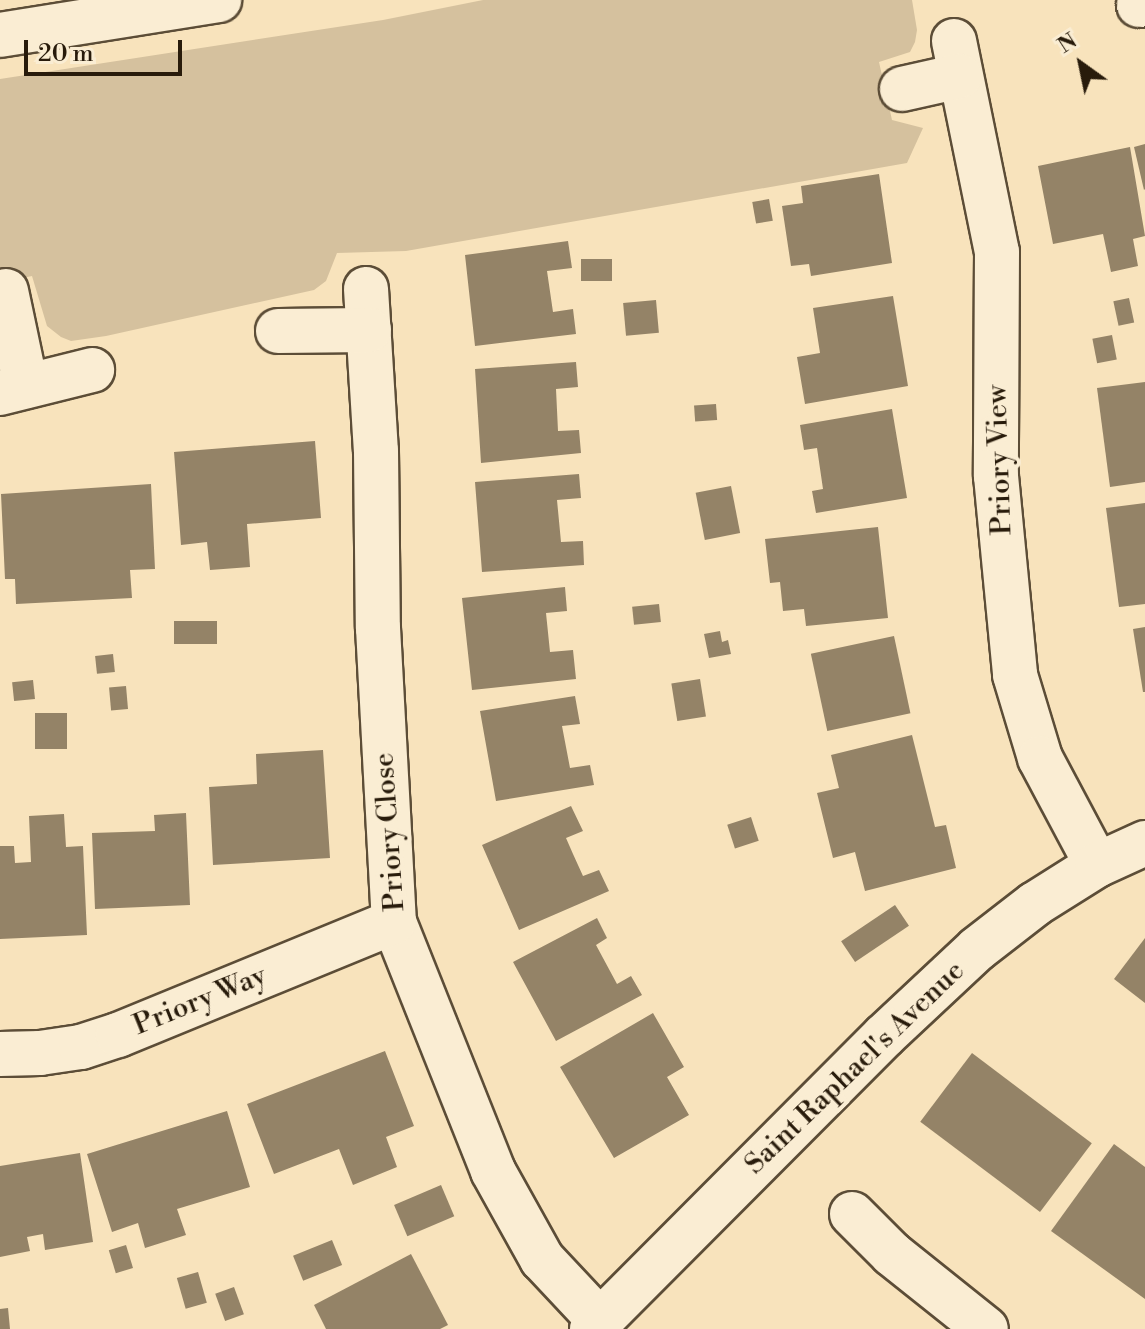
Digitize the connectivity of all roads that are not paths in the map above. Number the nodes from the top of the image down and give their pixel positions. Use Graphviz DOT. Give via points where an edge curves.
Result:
graph roads {
  1 [pos="219,0"];
  2 [pos="0,35"];
  3 [pos="902,89"];
  4 [pos="6,291"];
  5 [pos="278,331"];
  6 [pos="92,370"];
  7 [pos="13,390"];
  8 [pos="1145,843"];
  9 [pos="1097,865"];
  10 [pos="394,922"];
  11 [pos="0,1054"];
  12 [pos="852,1214"];
  13 [pos="596,1325"];
  14 [pos="986,1329"];
  1 -- 2 [label="street"];
  3 -- 9 [label="street, Priory View" via="957,58 997,252 996,476 1015,675 1040,758"];
  4 -- 7 [label="street"];
  5 -- 10 [label="street, Priory Close" via="367,310"];
  6 -- 7 [label="street"];
  8 -- 9 [label="street, Saint Raphael's Avenue"];
  9 -- 13 [label="street, Saint Raphael's Avenue" via="977,949"];
  10 -- 11 [label="street, Priory Way" via="118,1035 81,1047"];
  10 -- 13 [label="street, Priory Close" via="493,1171 542,1259"];
  12 -- 14 [label="street" via="892,1254"];
}
